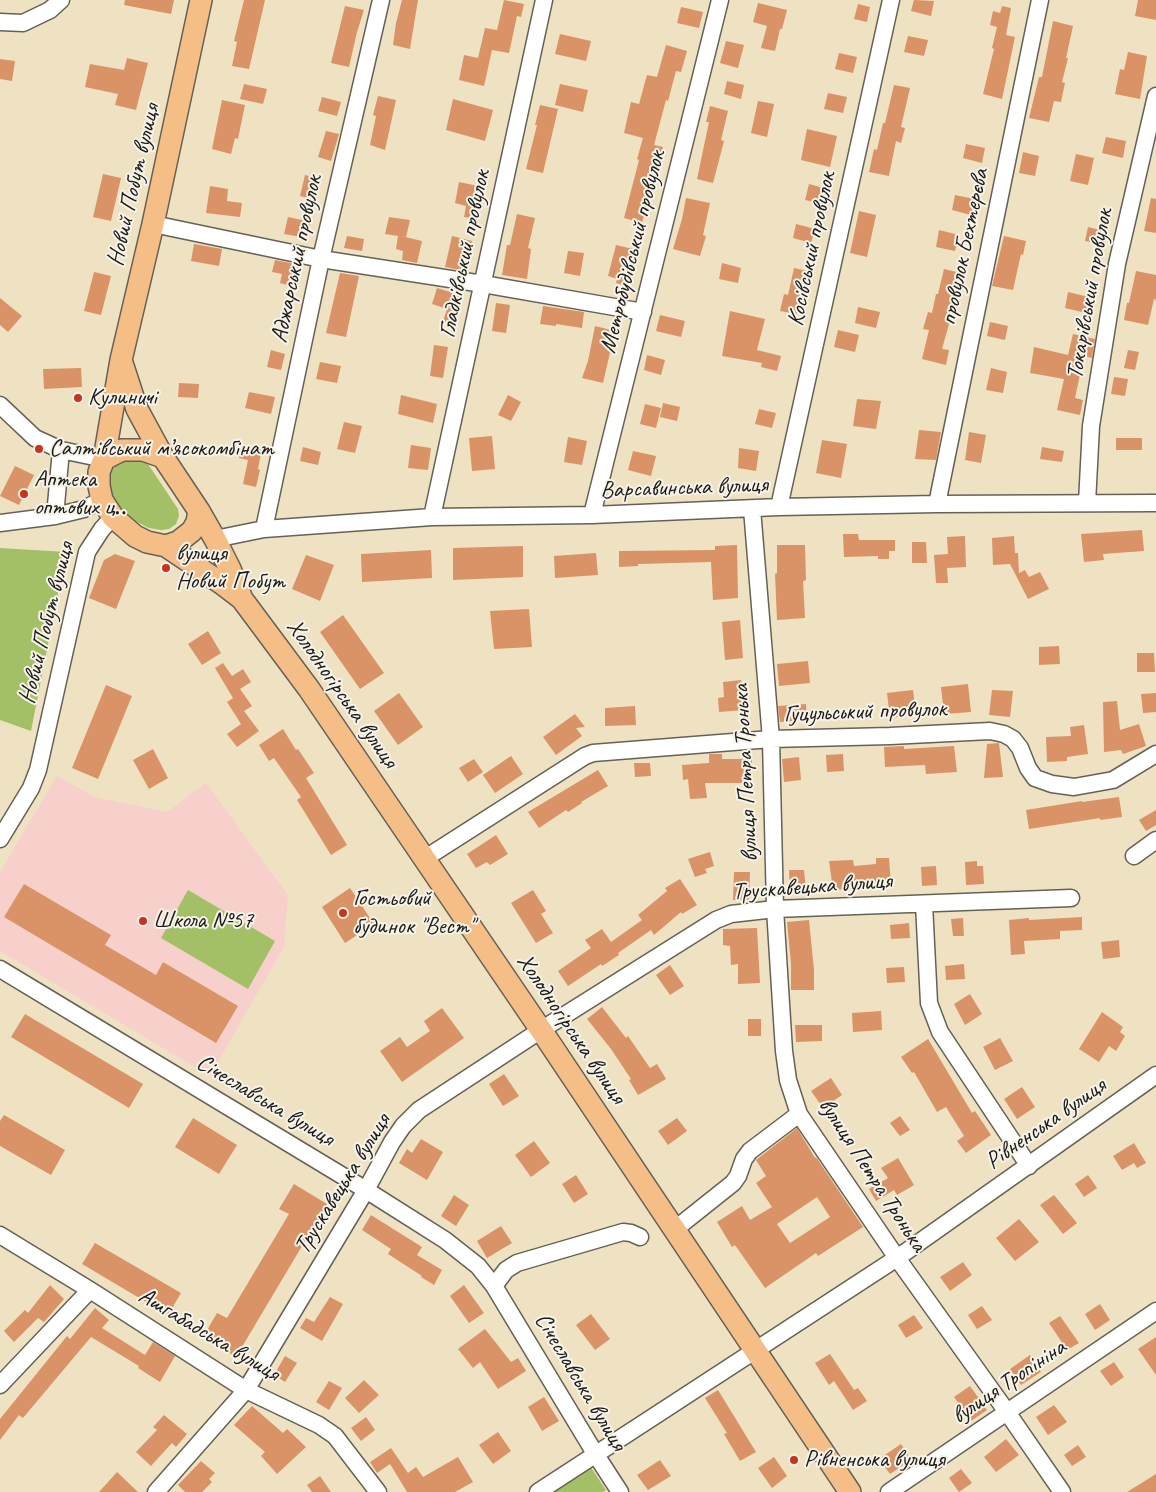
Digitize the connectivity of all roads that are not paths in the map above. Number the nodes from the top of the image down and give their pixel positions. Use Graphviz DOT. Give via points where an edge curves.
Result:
graph roads {
  1 [pos="61,0"];
  2 [pos="381,0"];
  3 [pos="544,0"];
  4 [pos="720,0"];
  5 [pos="891,0"];
  6 [pos="1040,0"];
  7 [pos="199,10"];
  8 [pos="0,22"];
  9 [pos="1156,96"];
  10 [pos="153,224"];
  11 [pos="321,259"];
  12 [pos="483,284"];
  13 [pos="642,312"];
  14 [pos="120,360"];
  15 [pos="0,405"];
  16 [pos="61,450"];
  17 [pos="162,457"];
  18 [pos="104,459"];
  19 [pos="1087,503"];
  20 [pos="1156,503"];
  21 [pos="937,504"];
  22 [pos="780,507"];
  23 [pos="108,508"];
  24 [pos="752,508"];
  25 [pos="199,511"];
  26 [pos="592,515"];
  27 [pos="55,516"];
  28 [pos="432,517"];
  29 [pos="0,523"];
  30 [pos="264,529"];
  31 [pos="215,539"];
  32 [pos="166,546"];
  33 [pos="242,600"];
  34 [pos="771,739"];
  35 [pos="1156,754"];
  36 [pos="0,839"];
  37 [pos="1156,840"];
  38 [pos="1134,856"];
  39 [pos="424,859"];
  40 [pos="1071,898"];
  41 [pos="924,904"];
  42 [pos="775,909"];
  43 [pos="0,969"];
  44 [pos="541,1030"];
  45 [pos="1156,1075"];
  46 [pos="800,1114"];
  47 [pos="1029,1166"];
  48 [pos="366,1190"];
  49 [pos="674,1230"];
  50 [pos="0,1234"];
  51 [pos="640,1236"];
  52 [pos="897,1258"];
  53 [pos="494,1286"];
  54 [pos="90,1290"];
  55 [pos="1156,1311"];
  56 [pos="754,1350"];
  57 [pos="0,1385"];
  58 [pos="246,1390"];
  59 [pos="1007,1412"];
  60 [pos="596,1454"];
  61 [pos="156,1492"];
  62 [pos="378,1492"];
  63 [pos="538,1492"];
  64 [pos="620,1492"];
  65 [pos="850,1492"];
  66 [pos="889,1492"];
  67 [pos="1062,1492"];
  1 -- 8 [label="street" via="50,10 23,23"];
  2 -- 11 [label="street, Аджарський провулок"];
  3 -- 12 [label="street, Гладківський провулок"];
  4 -- 13 [label="street, Метробудівський провулок"];
  5 -- 22 [label="street, Косівський провулок"];
  6 -- 21 [label="street, провулок Бехтерєва"];
  7 -- 10 [label="main road, Новий Побут вулиця"];
  9 -- 19 [label="street, Токарівський провулок" via="1116,273 1091,426"];
  10 -- 11 [label="street"];
  10 -- 14 [label="main road, Новий Побут вулиця"];
  11 -- 12 [label="street"];
  11 -- 30 [label="street, Аджарський провулок"];
  12 -- 13 [label="street"];
  12 -- 28 [label="street, Гладківський провулок"];
  13 -- 26 [label="street, Метробудівський провулок"];
  14 -- 17 [label="main road" via="137,409"];
  14 -- 18 [label="main road, Новий Побут вулиця"];
  15 -- 16 [label="street" via="35,438"];
  16 -- 18 [label="street"];
  16 -- 27 [label="street"];
  17 -- 18 [label="main road" via="143,450 122,450"];
  17 -- 25 [label="main road"];
  18 -- 23 [label="main road, Новий Побут вулиця" via="99,472 99,486"];
  19 -- 20 [label="street, Варсавинська вулиця"];
  19 -- 21 [label="street, Варсавинська вулиця"];
  21 -- 22 [label="street, Варсавинська вулиця"];
  22 -- 24 [label="street, Варсавинська вулиця"];
  23 -- 27 [label="street" via="84,509"];
  23 -- 32 [label="main road" via="135,536"];
  23 -- 36 [label="street, Новий Побут вулиця" via="102,529 87,552 38,770 31,788"];
  24 -- 26 [label="street, Варсавинська вулиця"];
  24 -- 34 [label="street, вулиця Петра Тронька"];
  25 -- 31 [label="main road, Холодногірська вулиця"];
  25 -- 32 [label="main road" via="192,531 178,542"];
  26 -- 28 [label="street, Варсавинська вулиця"];
  27 -- 29 [label="street"];
  28 -- 30 [label="street, Варсавинська вулиця"];
  30 -- 31 [label="street, Варсавинська вулиця"];
  31 -- 33 [label="main road, Холодногірська вулиця"];
  32 -- 33 [label="main road, Холодногірська вулиця"];
  33 -- 39 [label="main road, Холодногірська вулиця" via="309,689"];
  34 -- 35 [label="street, Гуцульський провулок" via="990,731 1013,739 1035,778 1074,788 1113,780"];
  34 -- 39 [label="street, Гуцульський провулок" via="593,753"];
  34 -- 42 [label="street, вулиця Петра Тронька"];
  37 -- 38 [label="street"];
  39 -- 44 [label="main road, Холодногірська вулиця"];
  40 -- 41 [label="street, Трускавецька вулиця"];
  41 -- 42 [label="street, Трускавецька вулиця"];
  41 -- 47 [label="street" via="929,1004 940,1032"];
  42 -- 44 [label="street, Трускавецька вулиця" via="730,914 716,920"];
  42 -- 46 [label="street, вулиця Петра Тронька" via="784,1051 788,1080"];
  43 -- 48 [label="street, Січеславська вулиця"];
  44 -- 48 [label="street, Трускавецька вулиця" via="420,1110 392,1142"];
  44 -- 49 [label="main road, Холодногірська вулиця"];
  45 -- 47 [label="street, Рівненська вулиця"];
  46 -- 49 [label="street" via="750,1150 733,1183"];
  46 -- 52 [label="street, вулиця Петра Тронька"];
  47 -- 52 [label="street, Рівненська вулиця"];
  48 -- 53 [label="street, Січеславська вулиця" via="445,1240 478,1266"];
  48 -- 58 [label="street, Трускавецька вулиця"];
  49 -- 56 [label="main road, Холодногірська вулиця"];
  50 -- 54 [label="street, Ашгабадська вулиця"];
  51 -- 53 [label="street" via="623,1232 517,1263 506,1270"];
  52 -- 56 [label="street, Рівненська вулиця"];
  52 -- 59 [label="street, вулиця Петра Тронька"];
  53 -- 60 [label="street, Січеславська вулиця"];
  54 -- 57 [label="street"];
  54 -- 58 [label="street, Ашгабадська вулиця"];
  55 -- 59 [label="street, вулиця Тропініна"];
  56 -- 60 [label="street, Рівненська вулиця"];
  56 -- 65 [label="main road, Холодногірська вулиця"];
  58 -- 61 [label="street, Трускавецька вулиця"];
  58 -- 62 [label="street, Ашгабадська вулиця" via="335,1436"];
  59 -- 66 [label="street, вулиця Тропініна"];
  59 -- 67 [label="street, вулиця Петра Тронька"];
  60 -- 63 [label="street, Рівненська вулиця"];
  60 -- 64 [label="street, Січеславська вулиця"];
}
